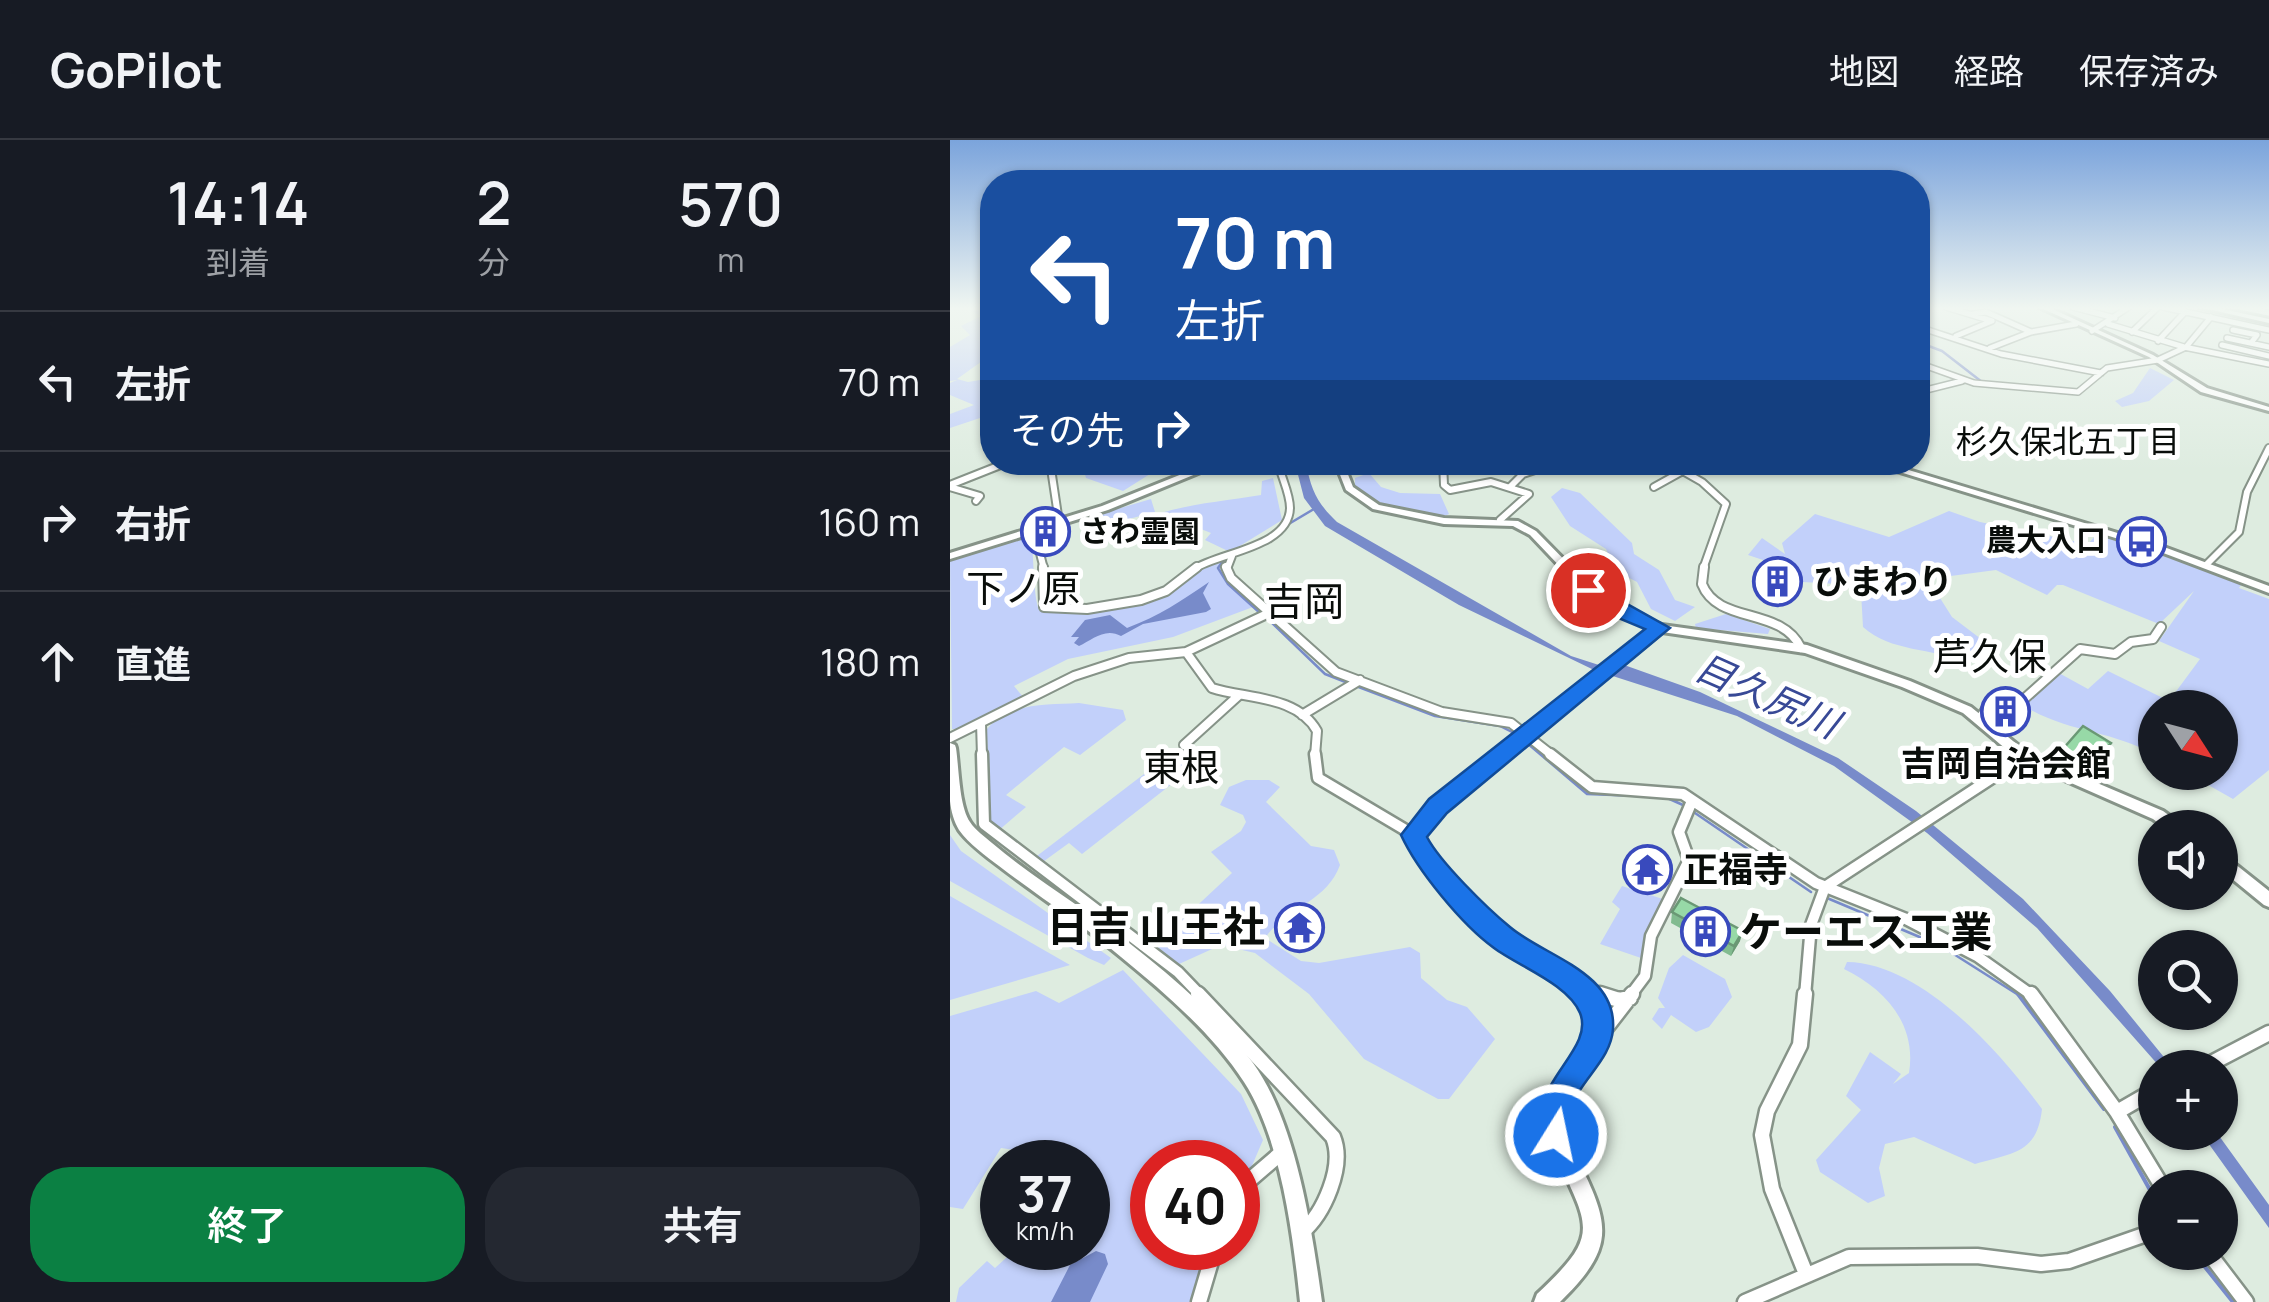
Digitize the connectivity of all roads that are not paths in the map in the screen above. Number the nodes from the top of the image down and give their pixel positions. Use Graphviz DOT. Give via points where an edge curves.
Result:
graph roads {
  1 [pos="2046,361"];
  2 [pos="2142,361"];
  3 [pos="2160,361"];
  4 [pos="1930,367"];
  5 [pos="2101,373"];
  6 [pos="1965,380"];
  7 [pos="2013,386"];
  8 [pos="1930,389"];
  9 [pos="2269,408"];
  10 [pos="2269,448"];
  11 [pos="980,474"];
  12 [pos="1052,475"];
  13 [pos="1186,475"];
  14 [pos="1281,475"];
  15 [pos="1344,475"];
  16 [pos="1444,475"];
  17 [pos="1522,475"];
  18 [pos="1676,475"];
  19 [pos="1686,475"];
  20 [pos="1913,475"];
  21 [pos="950,486"];
  22 [pos="1511,486"];
  23 [pos="1654,487"];
  24 [pos="976,501"];
  25 [pos="1500,520"];
  26 [pos="1059,522"];
  27 [pos="1034,530"];
  28 [pos="950,556"];
  29 [pos="1232,556"];
  30 [pos="2206,565"];
  31 [pos="2269,590"];
  32 [pos="1268,613"];
  33 [pos="2161,627"];
  34 [pos="1660,628"];
  35 [pos="1801,648"];
  36 [pos="1186,652"];
  37 [pos="1360,680"];
  38 [pos="1238,696"];
  39 [pos="1302,715"];
  40 [pos="1980,718"];
  41 [pos="981,723"];
  42 [pos="1526,734"];
  43 [pos="950,738"];
  44 [pos="1184,745"];
  45 [pos="950,748"];
  46 [pos="2024,757"];
  47 [pos="1692,802"];
  48 [pos="2146,810"];
  49 [pos="1414,835"];
  50 [pos="2238,875"];
  51 [pos="1824,887"];
  52 [pos="2269,900"];
  53 [pos="1580,988"];
  54 [pos="1630,998"];
  55 [pos="1200,1009"];
  56 [pos="2269,1033"];
  57 [pos="1595,1040"];
  58 [pos="2236,1050"];
  59 [pos="2138,1100"];
  60 [pos="2117,1112"];
  61 [pos="1280,1154"];
  62 [pos="2152,1170"];
  63 [pos="1260,1171"];
  64 [pos="1300,1233"];
  65 [pos="2138,1237"];
  66 [pos="1208,1270"];
  67 [pos="2222,1270"];
  68 [pos="1806,1274"];
  69 [pos="1198,1302"];
  70 [pos="1311,1302"];
  71 [pos="1545,1302"];
  72 [pos="1745,1302"];
  73 [pos="2246,1302"];
  1 -- 5 [label="street"];
  2 -- 5 [label="street"];
  3 -- 9 [label="street" via="2204,390"];
  4 -- 6 [label="street"];
  5 -- 7 [label="street" via="2078,392"];
  6 -- 7 [label="street"];
  6 -- 8 [label="street"];
  10 -- 30 [label="street" via="2246,492 2238,532"];
  11 -- 21 [label="street"];
  12 -- 26 [label="street"];
  13 -- 26 [label="street"];
  14 -- 29 [label="street" via="1289,514"];
  15 -- 25 [label="street" via="1349,488 1376,508 1444,521"];
  16 -- 22 [label="street" via="1450,490 1484,482"];
  17 -- 22 [label="street"];
  18 -- 23 [label="street"];
  19 -- 35 [label="street" via="1726,504 1720,534 1704,558 1703,589 1740,613 1793,631"];
  20 -- 30 [label="street"];
  21 -- 24 [label="street" via="976,492"];
  22 -- 25 [label="street" via="1530,496"];
  25 -- 34 [label="street" via="1528,528 1606,603"];
  26 -- 27 [label="street"];
  27 -- 28 [label="street"];
  27 -- 29 [label="street" via="1046,574 1041,601 1060,612 1161,594 1204,562"];
  29 -- 32 [label="street" via="1226,572"];
  30 -- 31 [label="street"];
  32 -- 36 [label="street"];
  32 -- 37 [label="street" via="1326,665"];
  33 -- 40 [label="street" via="2153,639 2130,642 2115,654 2080,649 2024,699 1995,696"];
  34 -- 35 [label="street"];
  34 -- 42 [label="street"];
  35 -- 40 [label="street" via="1936,695"];
  36 -- 38 [label="street" via="1204,682"];
  36 -- 41 [label="street" via="1100,667"];
  37 -- 39 [label="street"];
  37 -- 42 [label="street" via="1442,712 1504,720"];
  38 -- 39 [label="street"];
  38 -- 44 [label="street"];
  39 -- 49 [label="street" via="1316,727 1312,765 1318,778"];
  40 -- 46 [label="street"];
  41 -- 43 [label="street"];
  41 -- 55 [label="street" via="984,824 1178,972"];
  42 -- 47 [label="street" via="1592,788 1672,790"];
  42 -- 49 [label="street" via="1438,806"];
  45 -- 55 [label="street" via="966,828"];
  46 -- 48 [label="street"];
  46 -- 51 [label="street"];
  47 -- 51 [label="street"];
  47 -- 54 [label="street" via="1680,832 1689,860 1651,936 1645,976"];
  49 -- 53 [label="street" via="1500,937"];
  50 -- 52 [label="street"];
  51 -- 60 [label="street" via="1906,920 2015,980"];
  51 -- 68 [label="street" via="1805,956 1800,1046 1764,1114 1762,1135"];
  53 -- 54 [label="street"];
  53 -- 57 [label="street" via="1597,1013"];
  54 -- 57 [label="street"];
  55 -- 61 [label="street" via="1258,1086"];
  55 -- 64 [label="street" via="1338,1146 1319,1218"];
  56 -- 58 [label="street"];
  57 -- 71 [label="street" via="1560,1093 1553,1119 1590,1204 1591,1252"];
  59 -- 60 [label="street"];
  60 -- 62 [label="street"];
  61 -- 63 [label="street"];
  61 -- 64 [label="street"];
  64 -- 70 [label="street"];
  65 -- 68 [label="street" via="2070,1262 1863,1256"];
  66 -- 69 [label="street"];
  67 -- 73 [label="street"];
  68 -- 72 [label="street"];
}
